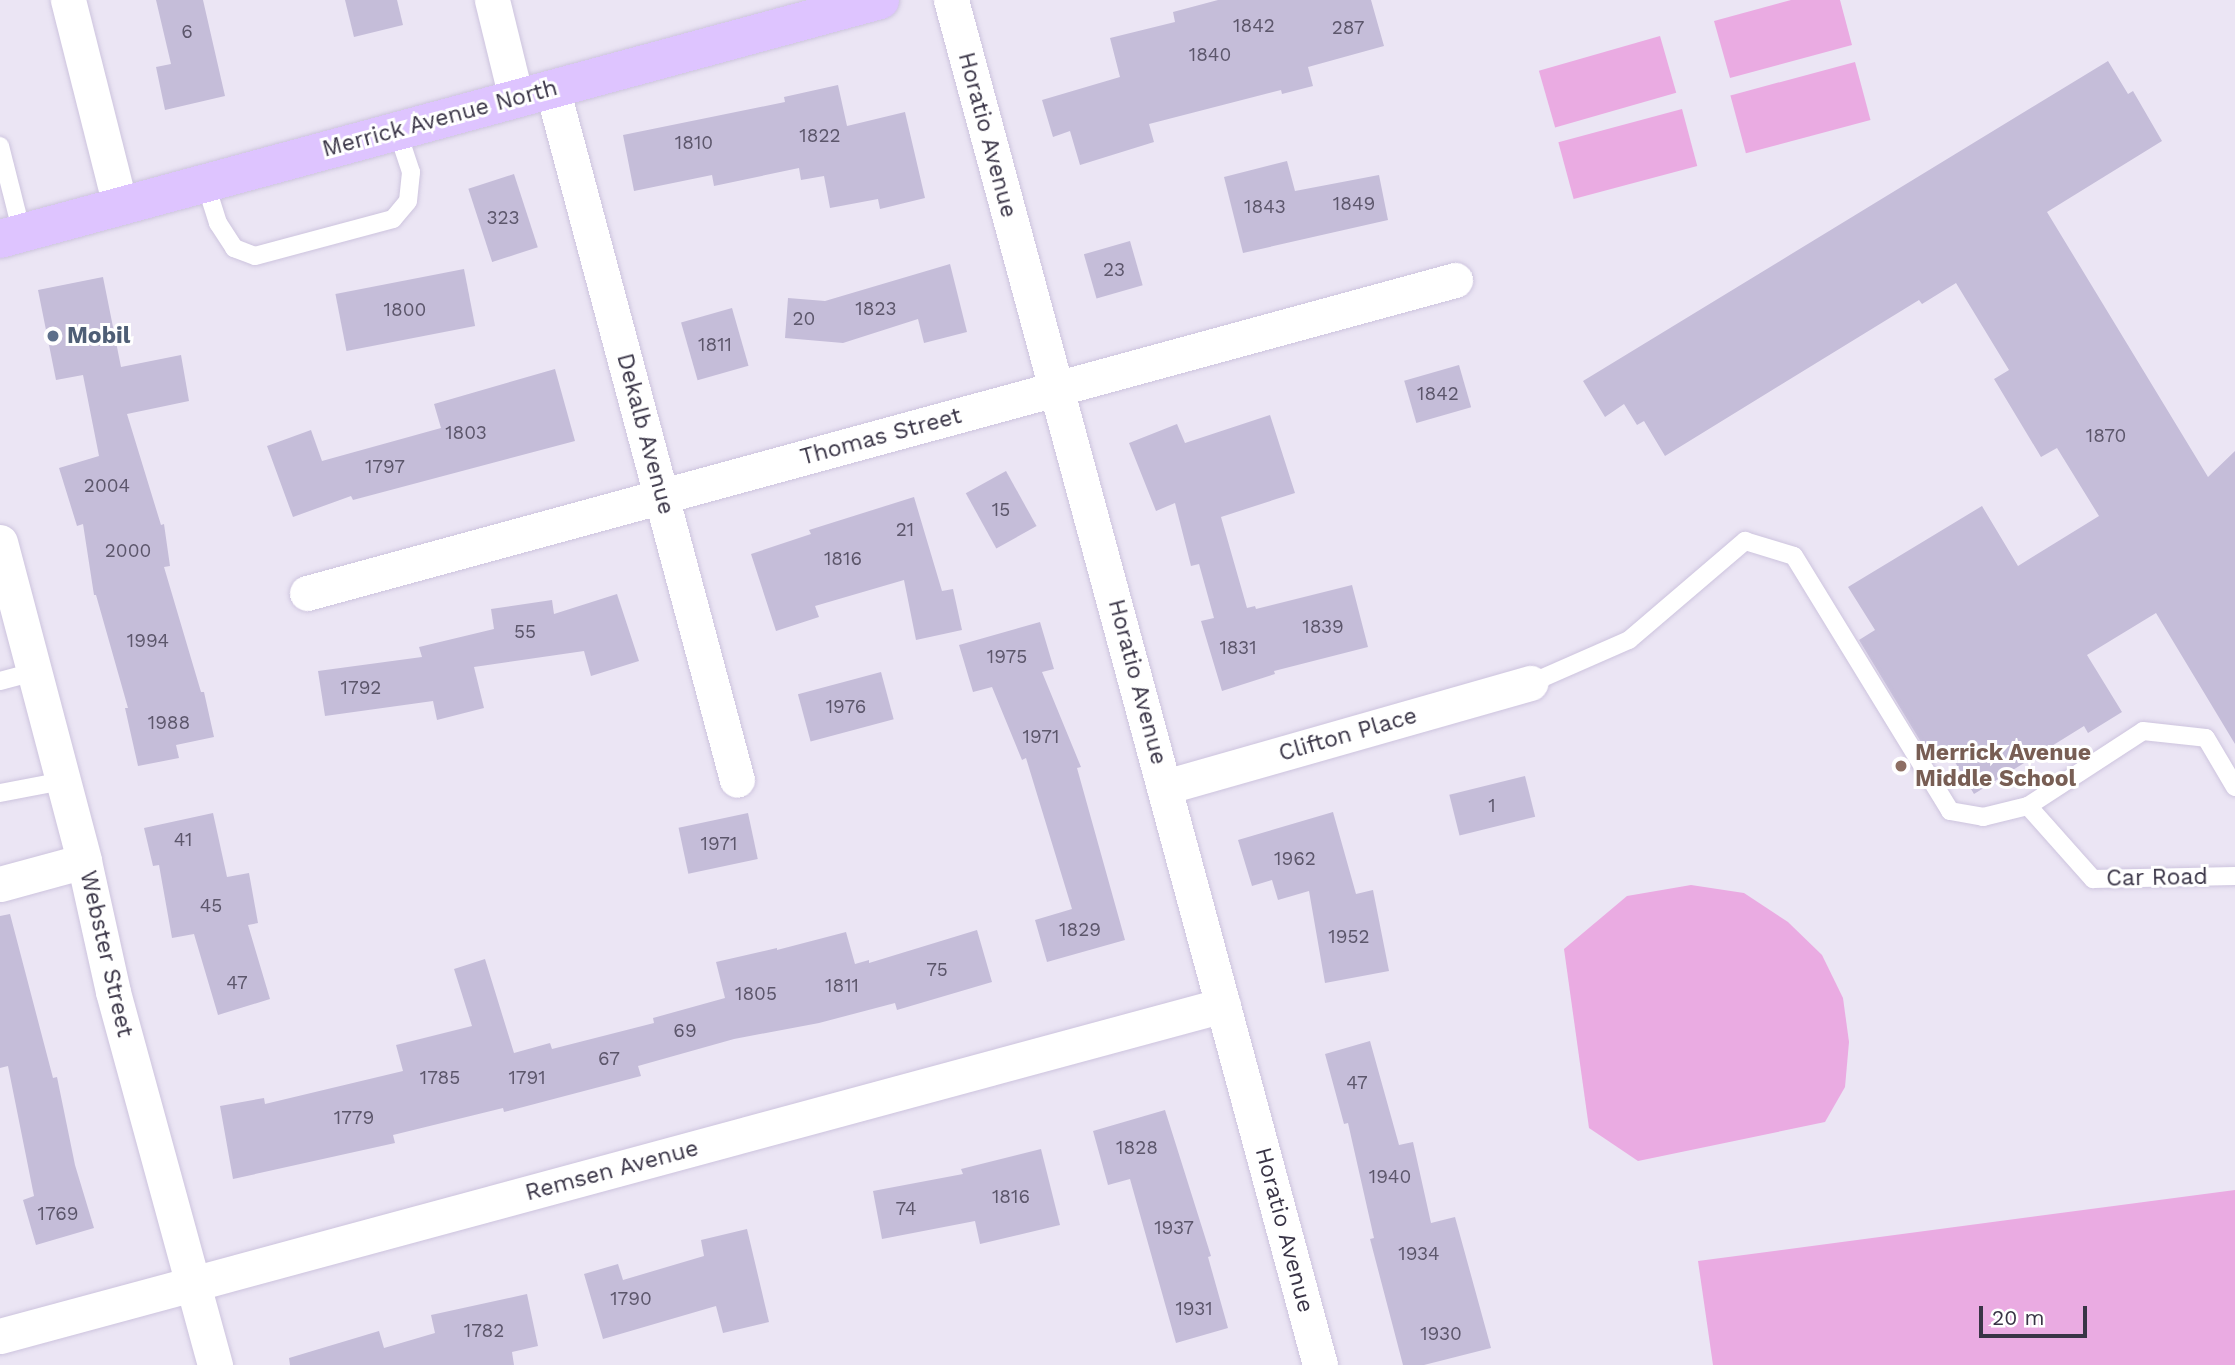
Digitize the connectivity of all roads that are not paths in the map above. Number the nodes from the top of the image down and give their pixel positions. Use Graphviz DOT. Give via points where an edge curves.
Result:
graph roads {
  1 [pos="68,0"];
  2 [pos="492,0"];
  3 [pos="880,0"];
  4 [pos="951,0"];
  5 [pos="534,93"];
  6 [pos="397,130"];
  7 [pos="0,146"];
  8 [pos="205,182"];
  9 [pos="120,205"];
  10 [pos="11,236"];
  11 [pos="1455,280"];
  12 [pos="1056,390"];
  13 [pos="662,497"];
  14 [pos="0,542"];
  15 [pos="307,593"];
  16 [pos="34,671"];
  17 [pos="0,681"];
  18 [pos="1531,683"];
  19 [pos="737,780"];
  20 [pos="63,781"];
  21 [pos="1166,787"];
  22 [pos="2235,787"];
  23 [pos="0,793"];
  24 [pos="2028,806"];
  25 [pos="84,861"];
  26 [pos="2235,877"];
  27 [pos="0,884"];
  28 [pos="1223,1005"];
  29 [pos="193,1284"];
  30 [pos="0,1336"];
  31 [pos="215,1365"];
  32 [pos="1320,1365"];
  1 -- 9 [label="street"];
  2 -- 5 [label="street, Dekalb Avenue"];
  3 -- 5 [label="main road, Merrick Avenue North"];
  4 -- 12 [label="street, Horatio Avenue"];
  5 -- 6 [label="main road, Merrick Avenue North"];
  5 -- 13 [label="street, Dekalb Avenue"];
  6 -- 8 [label="main road, Merrick Avenue North"];
  6 -- 8 [label="lane" via="411,172 408,201 393,219 255,256 234,248 218,223"];
  7 -- 10 [label="lane"];
  8 -- 9 [label="main road, Merrick Avenue North"];
  9 -- 10 [label="main road, Merrick Avenue North"];
  11 -- 12 [label="street, Thomas Street"];
  12 -- 13 [label="street, Thomas Street"];
  12 -- 21 [label="street, Horatio Avenue"];
  13 -- 15 [label="street, Thomas Street"];
  13 -- 19 [label="street, Dekalb Avenue"];
  14 -- 16 [label="street, Webster Street"];
  16 -- 17 [label="lane"];
  16 -- 20 [label="street, Webster Street"];
  18 -- 21 [label="street, Clifton Place"];
  18 -- 24 [label="lane" via="1629,640 1745,541 1794,556 1950,811 1983,817"];
  20 -- 23 [label="lane"];
  20 -- 25 [label="street, Webster Street"];
  21 -- 28 [label="street, Horatio Avenue"];
  22 -- 24 [label="lane" via="2206,738 2143,731"];
  24 -- 26 [label="lane, Car Road" via="2093,878"];
  25 -- 27 [label="street"];
  25 -- 29 [label="street, Webster Street" via="113,992"];
  28 -- 29 [label="street, Remsen Avenue"];
  28 -- 32 [label="street, Horatio Avenue"];
  29 -- 30 [label="street, Remsen Avenue"];
  29 -- 31 [label="street, Webster Street"];
}
